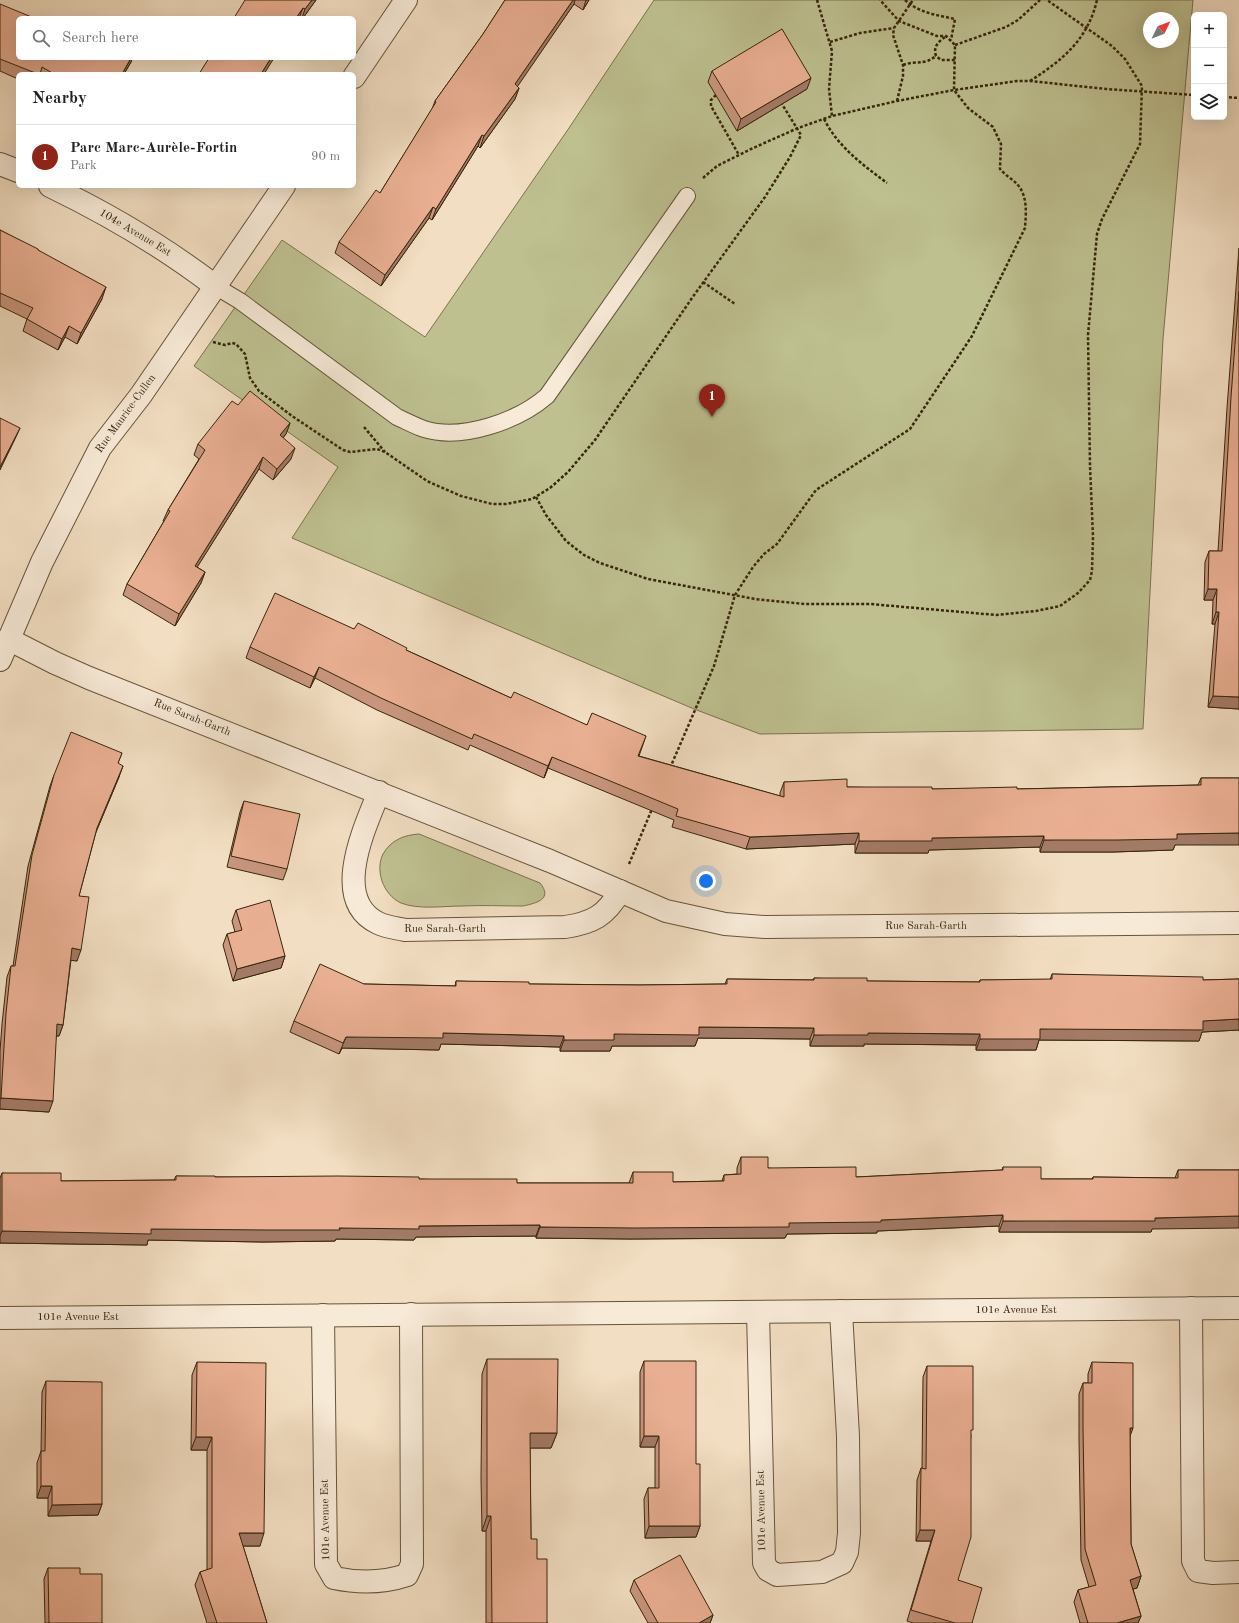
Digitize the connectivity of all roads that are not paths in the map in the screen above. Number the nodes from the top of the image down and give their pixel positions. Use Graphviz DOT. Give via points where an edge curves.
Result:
graph roads {
  1 [pos="406,0"];
  2 [pos="356,74"];
  3 [pos="0,164"];
  4 [pos="16,170"];
  5 [pos="54,188"];
  6 [pos="283,188"];
  7 [pos="686,196"];
  8 [pos="215,286"];
  9 [pos="8,638"];
  10 [pos="0,660"];
  11 [pos="379,792"];
  12 [pos="620,891"];
  13 [pos="1239,923"];
  14 [pos="1191,1308"];
  15 [pos="1239,1308"];
  16 [pos="841,1311"];
  17 [pos="758,1312"];
  18 [pos="411,1314"];
  19 [pos="323,1315"];
  20 [pos="0,1318"];
  21 [pos="1239,1572"];
  1 -- 2 [label="street"];
  3 -- 4 [label="street"];
  5 -- 8 [label="street, 104e Avenue Est" via="134,231"];
  6 -- 8 [label="street, Rue Maurice-Cullen"];
  7 -- 8 [label="lane" via="547,396 538,404 510,419 475,430 425,430 396,416 240,301"];
  8 -- 9 [label="street, Rue Maurice-Cullen" via="141,395 100,448 44,556"];
  9 -- 10 [label="street, Rue Maurice-Cullen"];
  9 -- 11 [label="street, Rue Sarah-Garth" via="89,678"];
  11 -- 12 [label="street, Rue Sarah-Garth"];
  11 -- 12 [label="street, Rue Sarah-Garth" via="363,832 353,881 360,907 379,924 405,930 565,926 590,922 601,915"];
  12 -- 13 [label="street, Rue Sarah-Garth" via="666,911 746,926"];
  14 -- 15 [label="street, 101e Avenue Est"];
  14 -- 16 [label="street, 101e Avenue Est"];
  14 -- 21 [label="street" via="1193,1561 1198,1570 1213,1573"];
  16 -- 17 [label="street, 101e Avenue Est"];
  16 -- 17 [label="street, 101e Avenue Est" via="848,1436 847,1552 842,1563 822,1572 777,1575 768,1570 764,1563"];
  17 -- 18 [label="street, 101e Avenue Est"];
  18 -- 19 [label="street, 101e Avenue Est"];
  18 -- 19 [label="street, 101e Avenue Est" via="412,1564 407,1575 392,1580 369,1582 334,1578 326,1564"];
  19 -- 20 [label="street, 101e Avenue Est"];
}
